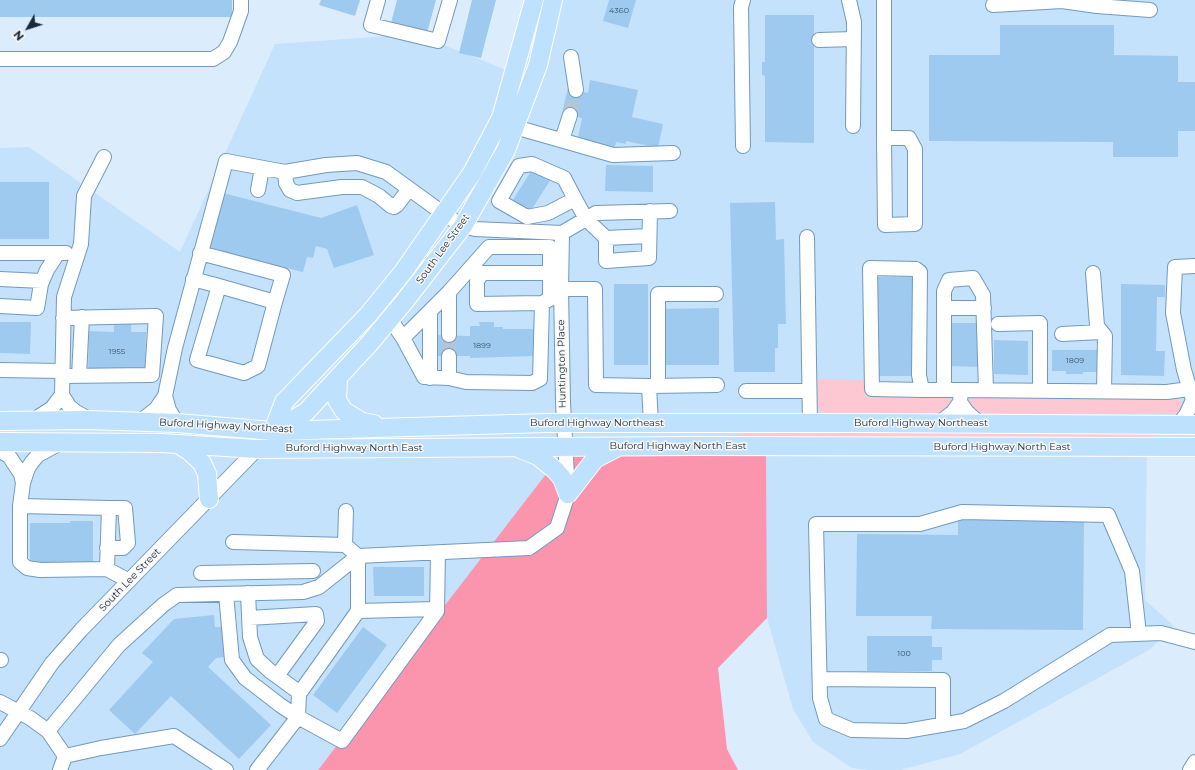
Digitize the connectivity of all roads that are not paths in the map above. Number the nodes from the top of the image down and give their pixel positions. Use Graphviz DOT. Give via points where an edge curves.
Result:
graph roads {
  1 [pos="241,0"];
  2 [pos="378,0"];
  3 [pos="450,0"];
  4 [pos="534,0"];
  5 [pos="553,0"];
  6 [pos="743,0"];
  7 [pos="849,0"];
  8 [pos="884,0"];
  9 [pos="1062,1"];
  10 [pos="993,5"];
  11 [pos="1150,10"];
  12 [pos="854,39"];
  13 [pos="819,40"];
  14 [pos="571,57"];
  15 [pos="0,59"];
  16 [pos="576,90"];
  17 [pos="570,115"];
  18 [pos="516,126"];
  19 [pos="853,126"];
  20 [pos="884,138"];
  21 [pos="562,140"];
  22 [pos="743,146"];
  23 [pos="672,153"];
  24 [pos="104,157"];
  25 [pos="262,168"];
  26 [pos="285,172"];
  27 [pos="409,189"];
  28 [pos="258,190"];
  29 [pos="482,192"];
  30 [pos="575,199"];
  31 [pos="499,201"];
  32 [pos="650,211"];
  33 [pos="670,211"];
  34 [pos="444,214"];
  35 [pos="586,219"];
  36 [pos="463,226"];
  37 [pos="490,230"];
  38 [pos="562,233"];
  39 [pos="649,236"];
  40 [pos="807,237"];
  41 [pos="606,238"];
  42 [pos="489,247"];
  43 [pos="550,248"];
  44 [pos="0,253"];
  45 [pos="58,253"];
  46 [pos="78,253"];
  47 [pos="200,253"];
  48 [pos="1195,266"];
  49 [pos="550,273"];
  50 [pos="1093,273"];
  51 [pos="0,279"];
  52 [pos="193,279"];
  53 [pos="42,281"];
  54 [pos="219,286"];
  55 [pos="561,289"];
  56 [pos="449,292"];
  57 [pos="716,294"];
  58 [pos="276,302"];
  59 [pos="542,303"];
  60 [pos="0,306"];
  61 [pos="944,308"];
  62 [pos="984,308"];
  63 [pos="430,311"];
  64 [pos="82,317"];
  65 [pos="63,318"];
  66 [pos="390,319"];
  67 [pos="998,324"];
  68 [pos="1101,332"];
  69 [pos="1062,334"];
  70 [pos="449,335"];
  71 [pos="403,338"];
  72 [pos="449,356"];
  73 [pos="0,370"];
  74 [pos="62,374"];
  75 [pos="79,376"];
  76 [pos="338,378"];
  77 [pos="430,378"];
  78 [pos="450,378"];
  79 [pos="717,385"];
  80 [pos="654,386"];
  81 [pos="922,390"];
  82 [pos="944,390"];
  83 [pos="986,390"];
  84 [pos="746,391"];
  85 [pos="809,391"];
  86 [pos="1040,391"];
  87 [pos="1104,391"];
  88 [pos="62,395"];
  89 [pos="165,396"];
  90 [pos="960,396"];
  91 [pos="1193,397"];
  92 [pos="91,420"];
  93 [pos="0,421"];
  94 [pos="32,421"];
  95 [pos="139,422"];
  96 [pos="177,423"];
  97 [pos="564,423"];
  98 [pos="651,423"];
  99 [pos="810,423"];
  100 [pos="939,423"];
  101 [pos="979,423"];
  102 [pos="1195,425"];
  103 [pos="1177,426"];
  104 [pos="395,427"];
  105 [pos="273,431"];
  106 [pos="0,442"];
  107 [pos="63,442"];
  108 [pos="169,443"];
  109 [pos="619,446"];
  110 [pos="517,447"];
  111 [pos="565,447"];
  112 [pos="1195,447"];
  113 [pos="257,449"];
  114 [pos="0,451"];
  115 [pos="23,483"];
  116 [pos="568,494"];
  117 [pos="209,499"];
  118 [pos="20,506"];
  119 [pos="109,508"];
  120 [pos="346,511"];
  121 [pos="233,542"];
  122 [pos="345,545"];
  123 [pos="107,548"];
  124 [pos="438,552"];
  125 [pos="358,556"];
  126 [pos="107,569"];
  127 [pos="313,571"];
  128 [pos="201,572"];
  129 [pos="129,581"];
  130 [pos="248,593"];
  131 [pos="226,594"];
  132 [pos="437,609"];
  133 [pos="358,611"];
  134 [pos="249,618"];
  135 [pos="1139,634"];
  136 [pos="1195,642"];
  137 [pos="277,676"];
  138 [pos="820,679"];
  139 [pos="300,692"];
  140 [pos="0,702"];
  141 [pos="18,711"];
  142 [pos="298,717"];
  143 [pos="943,725"];
  144 [pos="48,731"];
  145 [pos="0,739"];
  146 [pos="66,756"];
  147 [pos="1195,762"];
  148 [pos="60,770"];
  149 [pos="226,770"];
  150 [pos="257,770"];
  151 [pos="1190,770"];
  1 -- 15 [label="street" via="241,11 230,42 224,52 213,59"];
  2 -- 3 [label="street" via="371,25 438,41"];
  4 -- 34 [label="main road, South Lee Street" via="500,118 472,173"];
  5 -- 18 [label="main road, South Lee Street" via="538,65"];
  6 -- 22 [label="street"];
  7 -- 12 [label="street" via="854,22"];
  8 -- 20 [label="street"];
  9 -- 10 [label="street"];
  9 -- 11 [label="street"];
  12 -- 13 [label="street"];
  12 -- 19 [label="street"];
  14 -- 16 [label="street"];
  17 -- 21 [label="street"];
  18 -- 21 [label="street"];
  18 -- 29 [label="main road, South Lee Street" via="506,150"];
  20 -- 20 [label="street" via="885,225 915,224 915,149 909,138"];
  21 -- 23 [label="street" via="613,155"];
  24 -- 46 [label="street" via="84,196 81,244"];
  25 -- 26 [label="street"];
  25 -- 28 [label="street"];
  25 -- 47 [label="street" via="226,160"];
  26 -- 27 [label="street" via="357,163 386,172"];
  26 -- 27 [label="street" via="286,183 290,190 297,193 362,187 394,207"];
  27 -- 34 [label="street"];
  29 -- 31 [label="street"];
  29 -- 36 [label="main road, South Lee Street"];
  30 -- 31 [label="street" via="548,213 527,217"];
  30 -- 31 [label="street" via="564,178 532,164 519,166"];
  30 -- 35 [label="street"];
  32 -- 33 [label="street"];
  32 -- 35 [label="street" via="596,213"];
  32 -- 39 [label="street"];
  34 -- 36 [label="street"];
  34 -- 105 [label="main road, South Lee Street" via="403,272 368,315 284,402"];
  35 -- 38 [label="street"];
  35 -- 41 [label="street"];
  36 -- 37 [label="street"];
  36 -- 66 [label="main road, South Lee Street"];
  37 -- 38 [label="street"];
  37 -- 42 [label="street"];
  38 -- 43 [label="street"];
  38 -- 55 [label="street, Huntington Place"];
  39 -- 41 [label="street"];
  39 -- 41 [label="street" via="649,258 606,261"];
  40 -- 85 [label="street"];
  42 -- 43 [label="street"];
  42 -- 56 [label="street"];
  43 -- 49 [label="street"];
  44 -- 45 [label="street"];
  45 -- 46 [label="street"];
  45 -- 53 [label="street"];
  46 -- 65 [label="street" via="64,297"];
  47 -- 52 [label="street"];
  47 -- 58 [label="street" via="283,275"];
  48 -- 91 [label="street" via="1175,267 1173,313 1184,370"];
  49 -- 59 [label="street" via="550,299"];
  49 -- 59 [label="street" via="482,273 477,281 477,304"];
  50 -- 68 [label="street" via="1096,326"];
  51 -- 53 [label="street"];
  52 -- 54 [label="street"];
  52 -- 89 [label="street"];
  53 -- 60 [label="street" via="37,308"];
  54 -- 58 [label="street"];
  54 -- 58 [label="street" via="197,360 244,373 258,366"];
  55 -- 80 [label="street" via="595,289 596,385"];
  55 -- 97 [label="street, Huntington Place"];
  56 -- 63 [label="street"];
  56 -- 70 [label="street"];
  57 -- 80 [label="street" via="658,294"];
  59 -- 78 [label="street" via="540,379 532,383 517,383 466,382"];
  61 -- 62 [label="street"];
  61 -- 62 [label="street" via="944,291 949,280 973,278 983,295"];
  61 -- 82 [label="street"];
  62 -- 83 [label="street"];
  63 -- 71 [label="street"];
  63 -- 77 [label="street"];
  64 -- 65 [label="street"];
  64 -- 75 [label="street"];
  64 -- 75 [label="street" via="156,316 152,375"];
  65 -- 74 [label="street"];
  66 -- 71 [label="street"];
  66 -- 76 [label="main road, South Lee Street"];
  67 -- 86 [label="street" via="1040,323"];
  68 -- 69 [label="street"];
  68 -- 87 [label="street" via="1105,336"];
  71 -- 77 [label="street" via="420,372 424,377"];
  72 -- 78 [label="street"];
  73 -- 74 [label="street"];
  74 -- 75 [label="street"];
  74 -- 88 [label="street"];
  76 -- 104 [label="main road" via="337,400 344,411 362,422"];
  76 -- 105 [label="main road, South Lee Street" via="306,412"];
  77 -- 78 [label="street"];
  79 -- 80 [label="street"];
  80 -- 98 [label="street"];
  81 -- 81 [label="street" via="872,389 870,268 916,268 920,272 919,375"];
  81 -- 82 [label="street"];
  82 -- 90 [label="street"];
  83 -- 86 [label="street"];
  83 -- 90 [label="street"];
  84 -- 85 [label="street"];
  85 -- 99 [label="street"];
  86 -- 87 [label="street"];
  87 -- 91 [label="street" via="1168,392"];
  88 -- 92 [label="street" via="76,412"];
  88 -- 94 [label="street" via="52,408"];
  89 -- 95 [label="street" via="156,409"];
  89 -- 96 [label="street" via="169,410"];
  90 -- 100 [label="street" via="952,412"];
  90 -- 101 [label="street" via="966,412"];
  91 -- 103 [label="street" via="1186,415"];
  92 -- 94 [label="main road, Buford Highway Northeast"];
  92 -- 95 [label="main road, Buford Highway Northeast"];
  93 -- 94 [label="main road, Buford Highway Northeast"];
  95 -- 96 [label="main road, Buford Highway Northeast"];
  96 -- 105 [label="main road, Buford Highway Northeast"];
  97 -- 98 [label="main road, Buford Highway Northeast"];
  97 -- 104 [label="main road, Buford Highway Northeast"];
  97 -- 111 [label="street, Huntington Place"];
  98 -- 99 [label="main road, Buford Highway Northeast"];
  99 -- 100 [label="main road, Buford Highway Northeast"];
  100 -- 101 [label="main road, Buford Highway Northeast"];
  101 -- 103 [label="main road, Buford Highway Northeast"];
  102 -- 103 [label="main road, Buford Highway Northeast"];
  104 -- 105 [label="main road, Buford Highway Northeast"];
  105 -- 113 [label="main road, South Lee Street"];
  106 -- 107 [label="main road, Buford Highway Northeast"];
  107 -- 108 [label="main road, Buford Highway Northeast"];
  107 -- 115 [label="street" via="38,455 28,468"];
  108 -- 113 [label="main road, Buford Highway North East"];
  108 -- 117 [label="main road" via="190,451 202,463 207,474"];
  109 -- 111 [label="main road, Buford Highway North East"];
  109 -- 112 [label="main road, Buford Highway North East"];
  109 -- 116 [label="main road" via="595,459"];
  110 -- 111 [label="main road, Buford Highway North East"];
  110 -- 113 [label="main road, Buford Highway North East"];
  110 -- 116 [label="main road" via="538,456 555,470 562,478"];
  111 -- 116 [label="street, Huntington Place"];
  113 -- 117 [label="street, South Lee Street"];
  114 -- 115 [label="street" via="9,456 21,474"];
  115 -- 118 [label="street"];
  116 -- 124 [label="street" via="557,528 529,548"];
  117 -- 129 [label="street, South Lee Street"];
  118 -- 119 [label="street"];
  118 -- 126 [label="street" via="20,562 27,568"];
  119 -- 123 [label="street"];
  119 -- 123 [label="street" via="125,508 128,543 123,548"];
  120 -- 122 [label="street"];
  121 -- 122 [label="street"];
  122 -- 125 [label="street"];
  123 -- 126 [label="street"];
  124 -- 125 [label="street"];
  124 -- 132 [label="street"];
  125 -- 130 [label="street" via="319,587 303,592"];
  125 -- 133 [label="street"];
  126 -- 129 [label="street"];
  127 -- 128 [label="street"];
  129 -- 141 [label="street, South Lee Street" via="52,663"];
  130 -- 131 [label="street"];
  130 -- 134 [label="street"];
  131 -- 142 [label="street" via="232,660 245,678"];
  131 -- 144 [label="street" via="178,595 162,605 119,645"];
  132 -- 133 [label="street"];
  132 -- 142 [label="street" via="342,741"];
  133 -- 139 [label="street"];
  134 -- 137 [label="street" via="250,637 257,659"];
  134 -- 137 [label="street" via="316,614 317,621"];
  135 -- 136 [label="street" via="1161,633"];
  135 -- 138 [label="street" via="1132,571 1108,515 962,512 920,524 816,524"];
  135 -- 143 [label="street" via="1110,635 1004,701 964,721"];
  137 -- 139 [label="street"];
  138 -- 143 [label="street" via="820,698 826,719 852,730 906,731"];
  138 -- 143 [label="street" via="943,680"];
  139 -- 142 [label="street"];
  140 -- 141 [label="street"];
  141 -- 144 [label="street"];
  141 -- 145 [label="street, South Lee Street"];
  142 -- 150 [label="street"];
  144 -- 146 [label="street"];
  146 -- 148 [label="street"];
  146 -- 149 [label="street" via="174,736"];
  147 -- 151 [label="street"];
}
